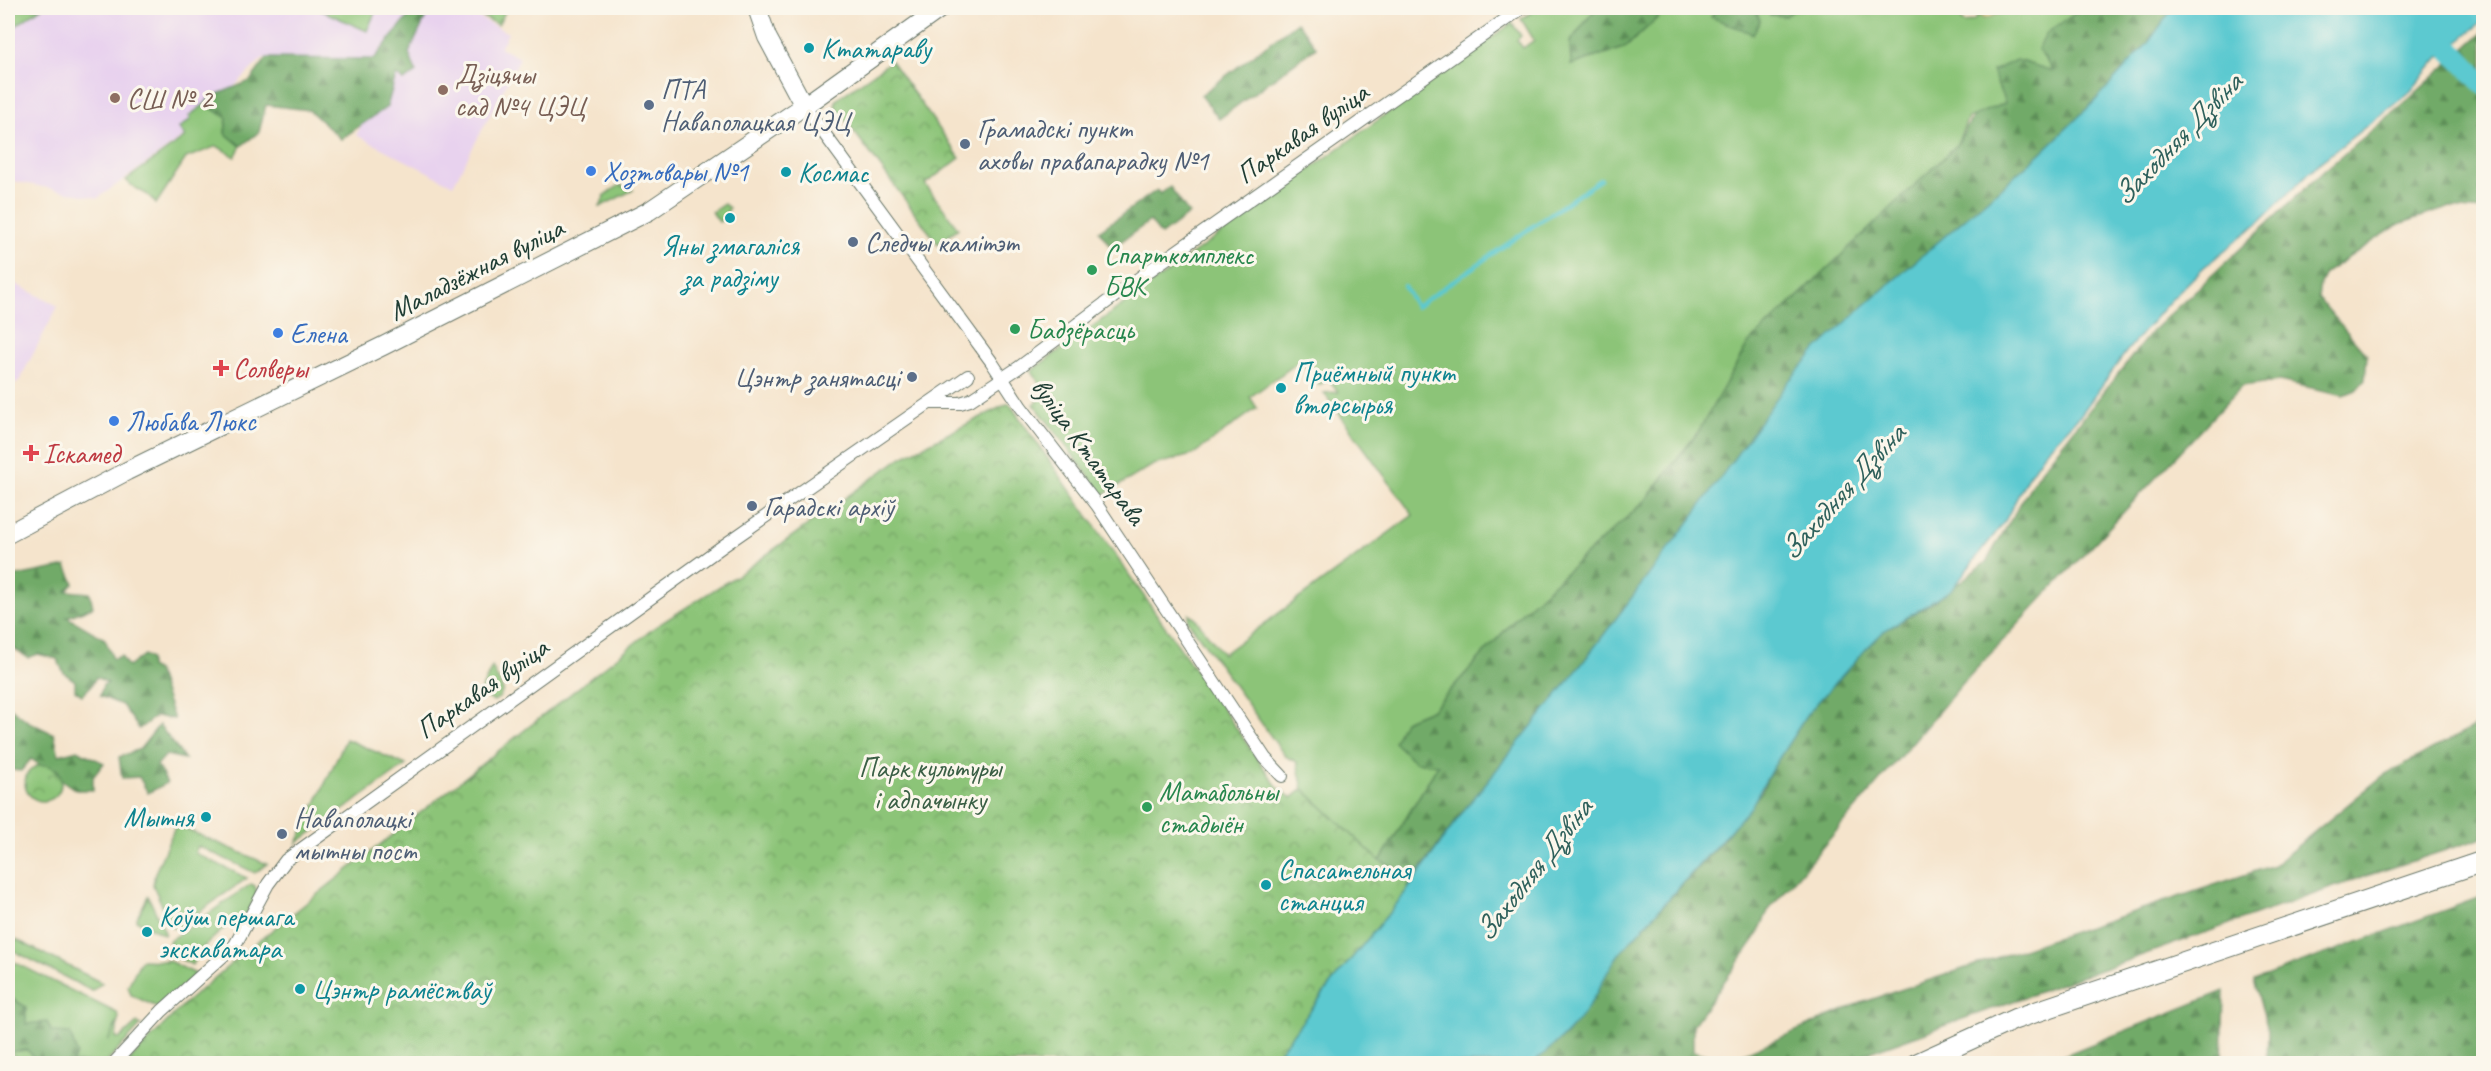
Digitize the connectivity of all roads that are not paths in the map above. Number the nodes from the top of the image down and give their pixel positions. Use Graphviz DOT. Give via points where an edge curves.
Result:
graph roads {
  1 [pos="757,8"];
  2 [pos="941,8"];
  3 [pos="1522,8"];
  4 [pos="804,106"];
  5 [pos="968,376"];
  6 [pos="1002,378"];
  7 [pos="928,404"];
  8 [pos="8,534"];
  9 [pos="1282,776"];
  10 [pos="2484,861"];
  11 [pos="113,1064"];
  12 [pos="1916,1064"];
  1 -- 4 [label="main road, вуліца Ктатарава" via="767,37"];
  2 -- 4 [label="main road, Маладзёжная вуліца"];
  3 -- 6 [label="street, Паркавая вуліца"];
  4 -- 6 [label="street, вуліца Ктатарава"];
  4 -- 8 [label="main road, Маладзёжная вуліца" via="649,211"];
  5 -- 7 [label="street, Паркавая вуліца"];
  6 -- 7 [label="street, Паркавая вуліца" via="960,403"];
  6 -- 9 [label="street, вуліца Ктатарава" via="1097,505 1265,758"];
  7 -- 11 [label="street, Паркавая вуліца" via="286,860 268,884 235,945 162,1011"];
  10 -- 12 [label="main road" via="2015,1019"];
}
